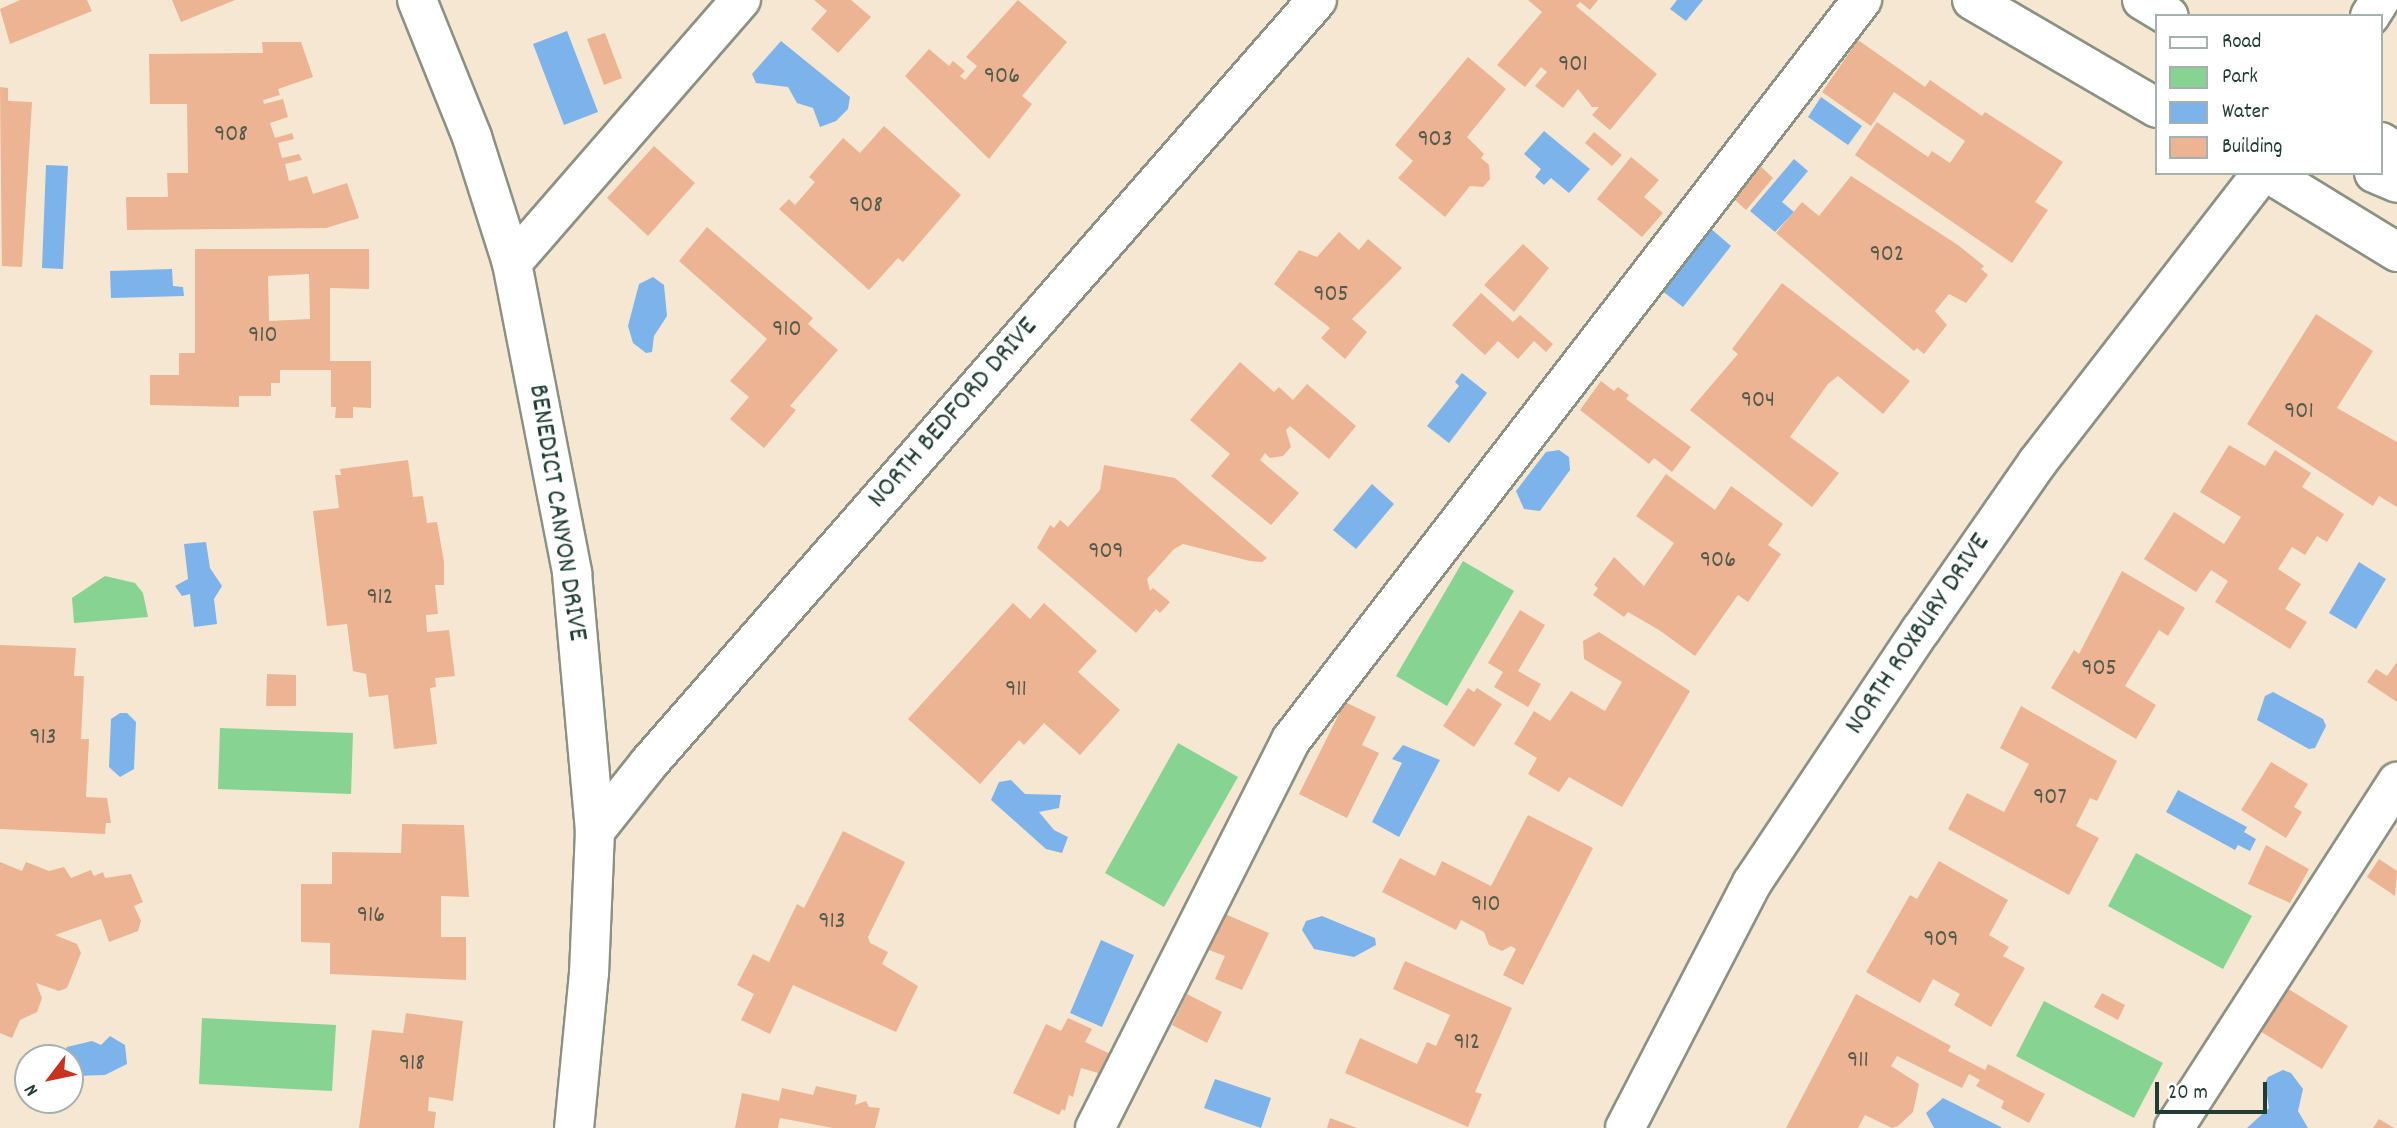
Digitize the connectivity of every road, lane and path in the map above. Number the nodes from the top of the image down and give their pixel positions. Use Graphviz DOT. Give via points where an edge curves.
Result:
graph roads {
  1 [pos="417,0"];
  2 [pos="741,0"];
  3 [pos="1317,0"];
  4 [pos="1862,0"];
  5 [pos="1972,0"];
  6 [pos="2143,0"];
  7 [pos="2166,14"];
  8 [pos="2020,26"];
  9 [pos="2156,85"];
  10 [pos="2156,107"];
  11 [pos="2260,175"];
  12 [pos="2271,175"];
  13 [pos="2379,175"];
  14 [pos="2397,183"];
  15 [pos="2397,252"];
  16 [pos="512,263"];
  17 [pos="2397,782"];
  18 [pos="595,831"];
  19 [pos="574,1128"];
  20 [pos="1095,1128"];
  21 [pos="1625,1128"];
  22 [pos="2174,1128"];
  1 -- 16 [label="street, BENEDICT CANYON DRIVE" via="472,137"];
  2 -- 16 [label="street"];
  3 -- 18 [label="street, NORTH BEDFORD DRIVE" via="667,742"];
  4 -- 20 [label="street" via="1291,740"];
  5 -- 8 [label="street"];
  6 -- 7 [label="street"];
  8 -- 9 [label="street"];
  8 -- 10 [label="street"];
  11 -- 21 [label="street, NORTH ROXBURY DRIVE" via="2037,463 1813,791 1752,883"];
  12 -- 15 [label="street"];
  13 -- 14 [label="street"];
  16 -- 18 [label="street, BENEDICT CANYON DRIVE" via="572,573"];
  17 -- 22 [label="street"];
  18 -- 19 [label="street, BENEDICT CANYON DRIVE" via="589,973"];
}
